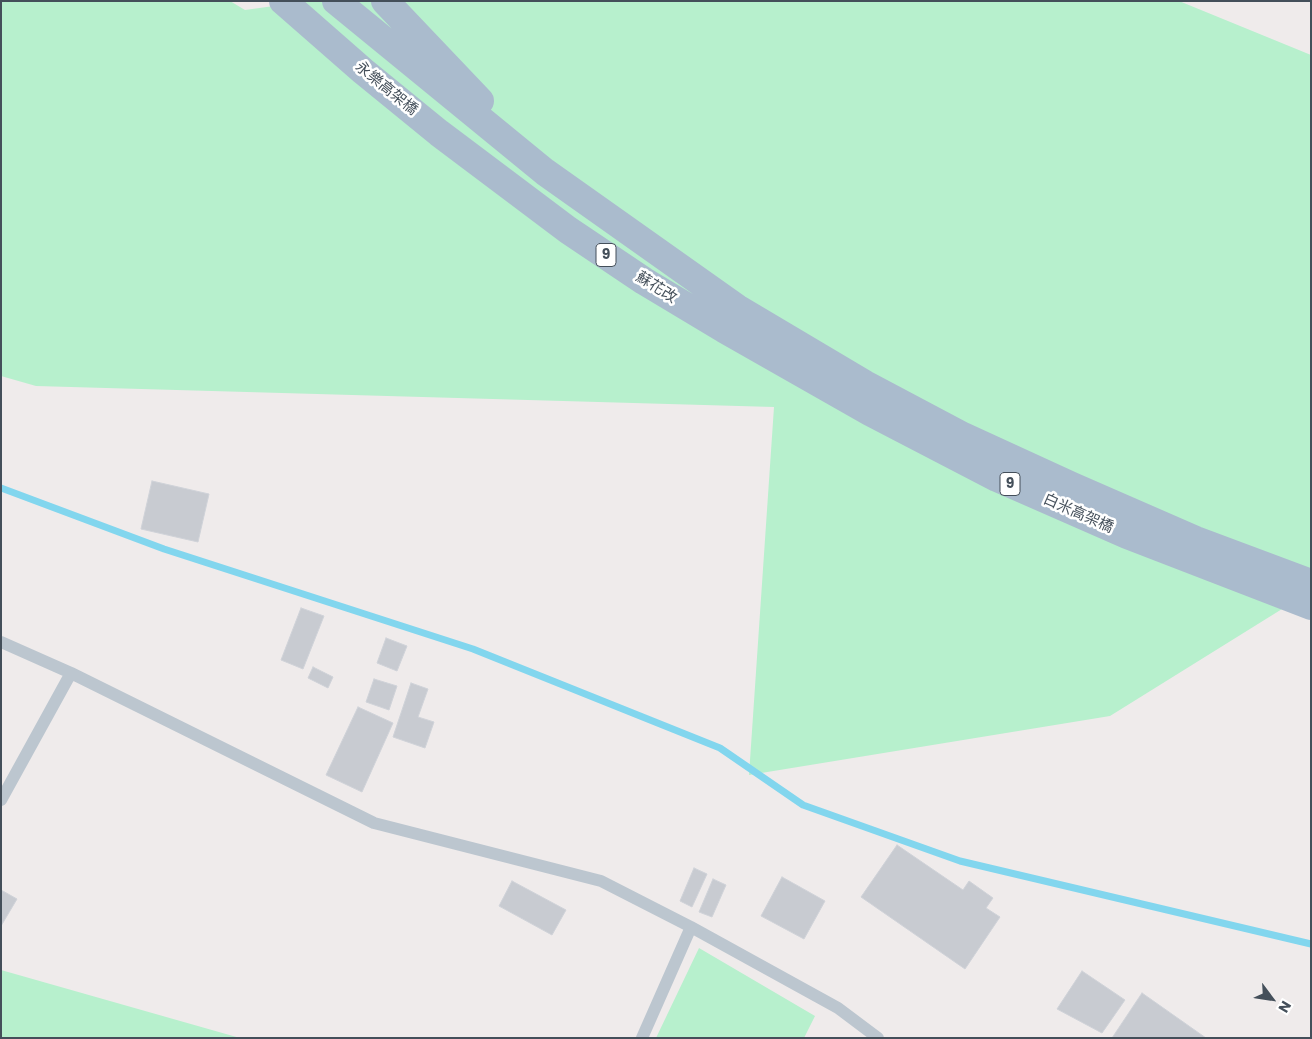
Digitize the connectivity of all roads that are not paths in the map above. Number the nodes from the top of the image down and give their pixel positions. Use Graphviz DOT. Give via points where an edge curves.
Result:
graph roads {
  1 [pos="283,1"];
  2 [pos="336,1"];
  3 [pos="385,1"];
  4 [pos="545,172"];
  5 [pos="493,173"];
  6 [pos="731,319"];
  7 [pos="1311,583"];
  8 [pos="1311,606"];
  9 [pos="1,642"];
  10 [pos="71,673"];
  11 [pos="1,800"];
  12 [pos="691,927"];
  13 [pos="642,1038"];
  14 [pos="878,1038"];
  1 -- 5 [label="main road, 永樂高架橋 / 9" via="363,71"];
  2 -- 4 [label="main road, 9"];
  3 -- 4 [label="main road"];
  4 -- 6 [label="main road, 蘇花改 / 9"];
  5 -- 6 [label="main road, 蘇花改 / 9" via="629,271"];
  6 -- 7 [label="main road, 白米高架橋 / 9" via="963,436 1072,486 1196,540"];
  6 -- 8 [label="main road, 白米高架橋 / 9" via="870,412 996,478 1127,535"];
  9 -- 10 [label="lane"];
  10 -- 11 [label="lane"];
  10 -- 12 [label="lane" via="374,824 601,881"];
  12 -- 13 [label="lane"];
  12 -- 14 [label="lane" via="838,1008"];
}
